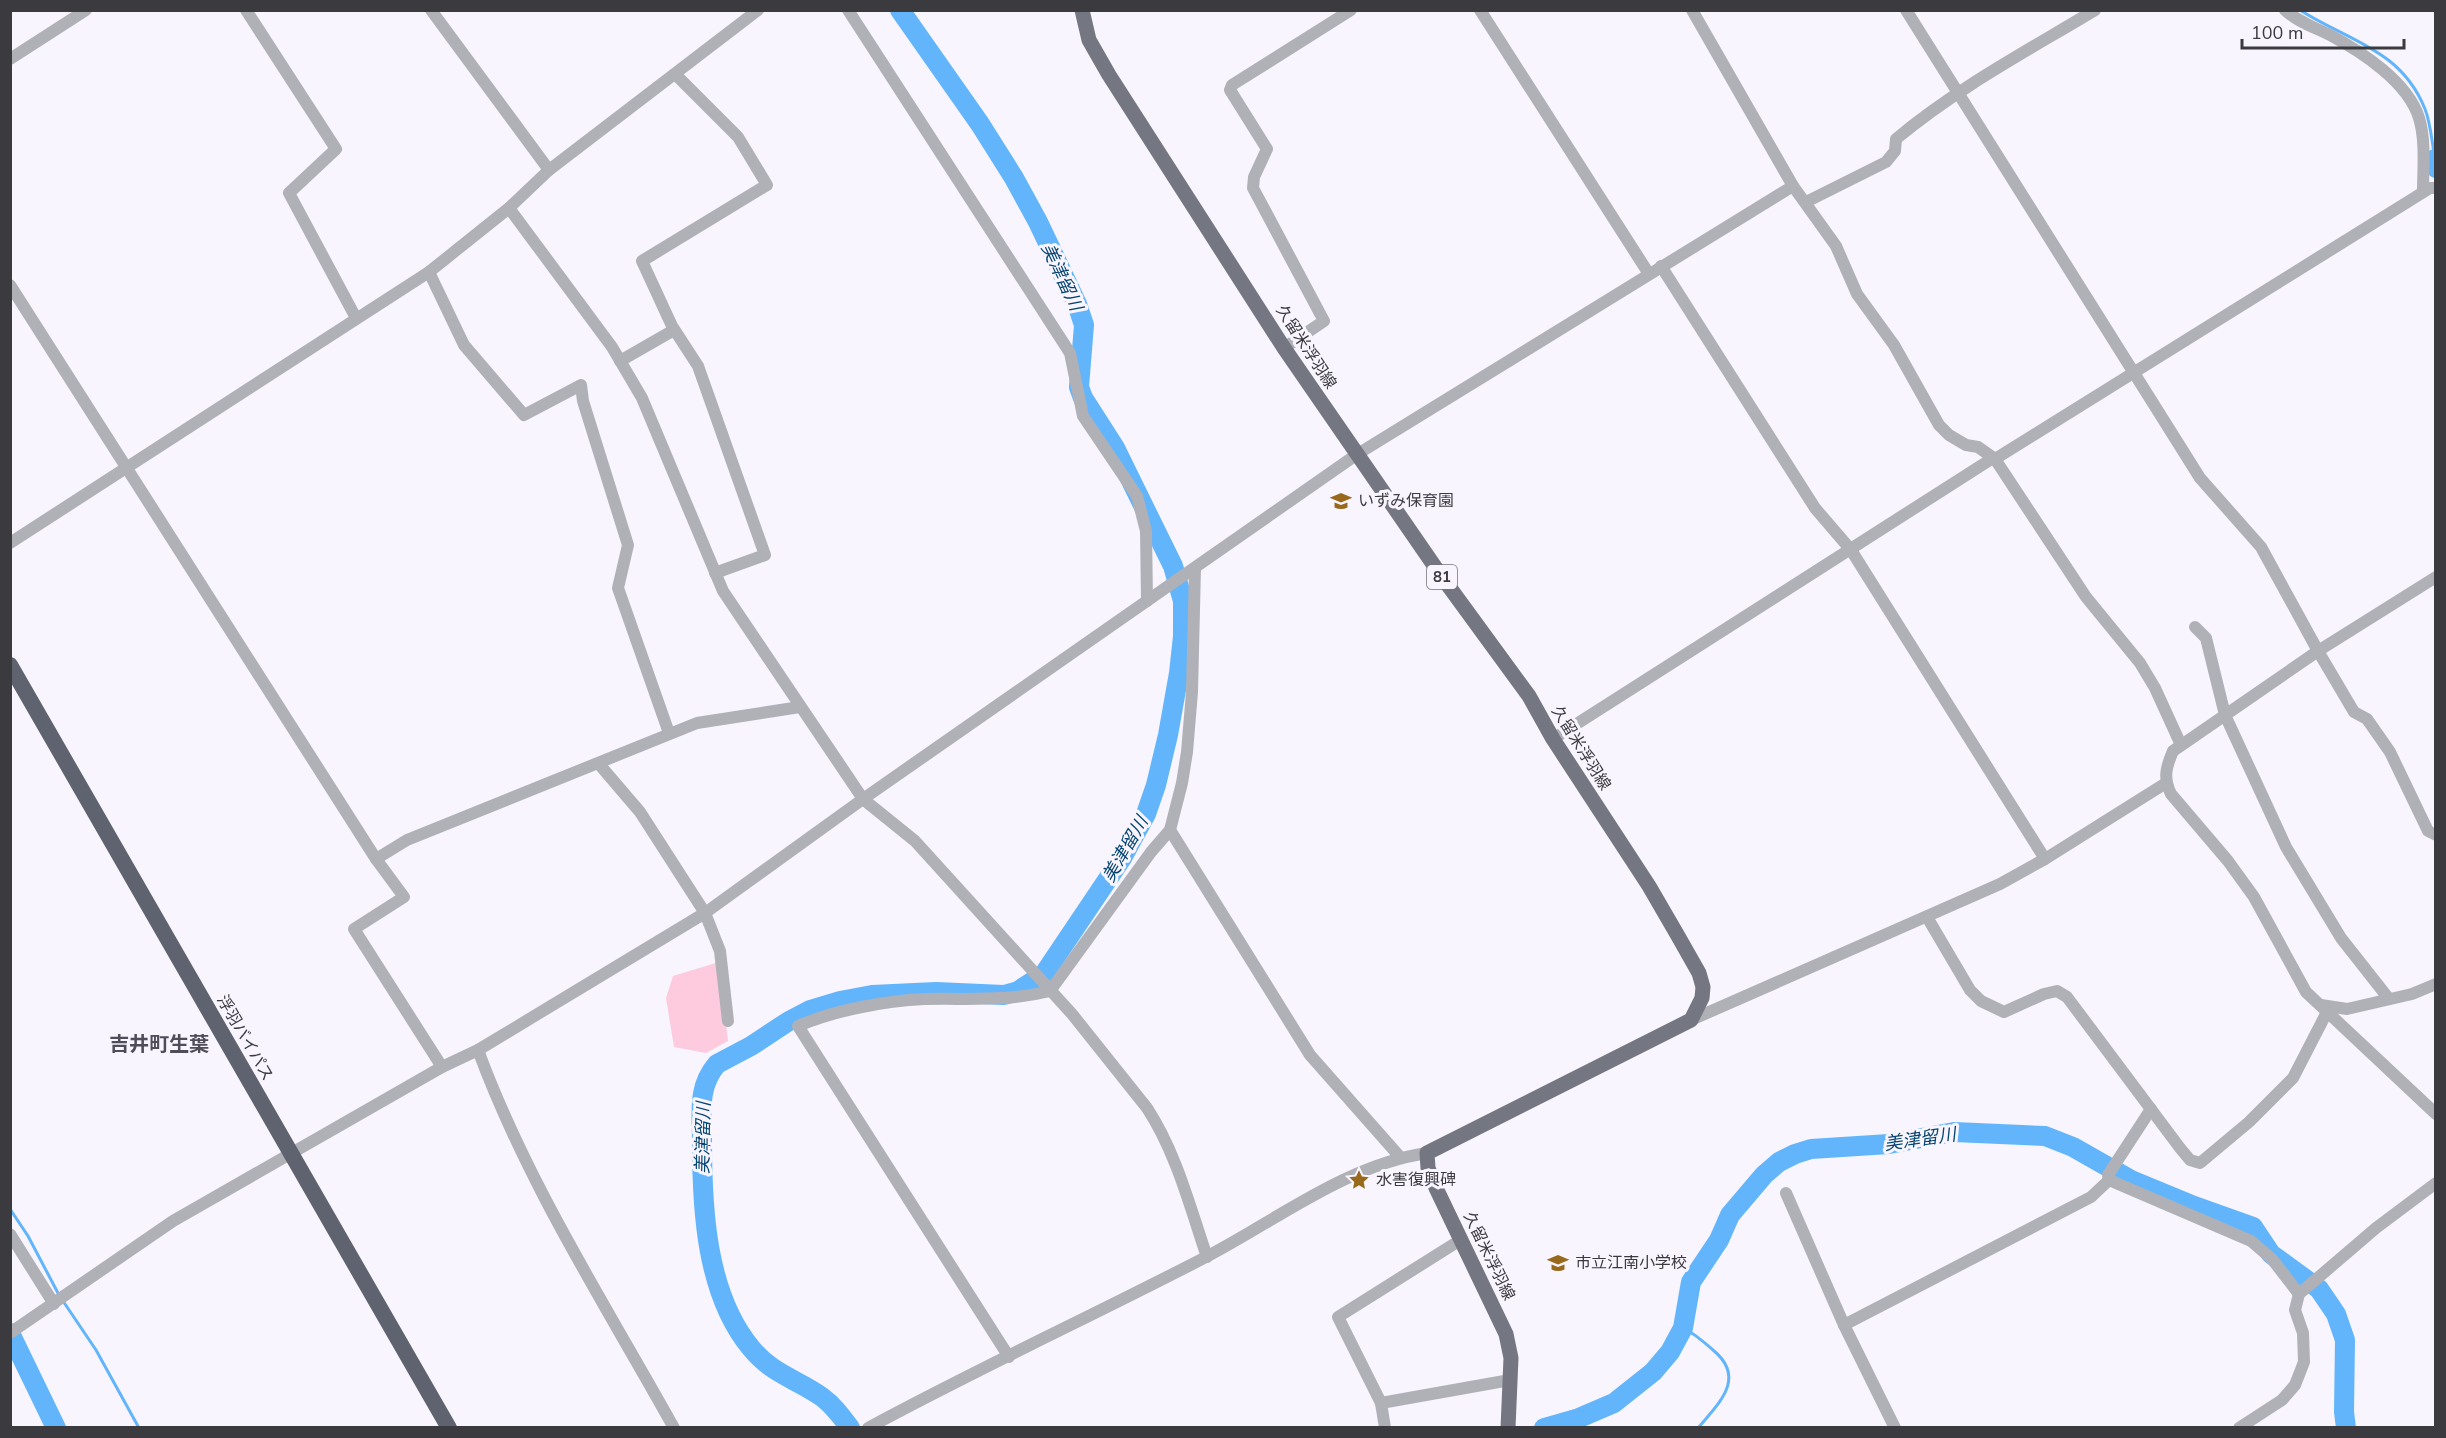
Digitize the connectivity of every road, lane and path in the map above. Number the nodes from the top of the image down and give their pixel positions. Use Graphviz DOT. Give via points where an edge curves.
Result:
graph roads {
  1 [pos="86,10"];
  2 [pos="246,10"];
  3 [pos="431,10"];
  4 [pos="758,10"];
  5 [pos="848,10"];
  6 [pos="1082,10"];
  7 [pos="1351,10"];
  8 [pos="1480,10"];
  9 [pos="1692,10"];
  10 [pos="1906,10"];
  11 [pos="2095,10"];
  12 [pos="2285,10"];
  13 [pos="10,60"];
  14 [pos="675,74"];
  15 [pos="1957,93"];
  16 [pos="549,170"];
  17 [pos="1793,186"];
  18 [pos="2429,189"];
  19 [pos="1806,202"];
  20 [pos="509,208"];
  21 [pos="1661,266"];
  22 [pos="429,272"];
  23 [pos="1649,274"];
  24 [pos="10,285"];
  25 [pos="356,318"];
  26 [pos="674,330"];
  27 [pos="1284,348"];
  28 [pos="620,361"];
  29 [pos="2133,375"];
  30 [pos="1356,455"];
  31 [pos="1994,459"];
  32 [pos="127,466"];
  33 [pos="10,543"];
  34 [pos="1851,550"];
  35 [pos="1195,568"];
  36 [pos="715,573"];
  37 [pos="2436,577"];
  38 [pos="1147,601"];
  39 [pos="2195,627"];
  40 [pos="2318,651"];
  41 [pos="10,665"];
  42 [pos="800,707"];
  43 [pos="2225,715"];
  44 [pos="669,733"];
  45 [pos="1553,739"];
  46 [pos="2181,745"];
  47 [pos="599,764"];
  48 [pos="2166,783"];
  49 [pos="863,799"];
  50 [pos="1170,830"];
  51 [pos="2436,835"];
  52 [pos="376,859"];
  53 [pos="2045,859"];
  54 [pos="705,913"];
  55 [pos="1927,917"];
  56 [pos="2436,984"];
  57 [pos="1048,989"];
  58 [pos="2389,999"];
  59 [pos="2324,1009"];
  60 [pos="1691,1020"];
  61 [pos="728,1021"];
  62 [pos="478,1050"];
  63 [pos="442,1067"];
  64 [pos="2151,1109"];
  65 [pos="2436,1114"];
  66 [pos="1427,1153"];
  67 [pos="291,1154"];
  68 [pos="1400,1157"];
  69 [pos="2109,1177"];
  70 [pos="2436,1183"];
  71 [pos="1786,1193"];
  72 [pos="10,1234"];
  73 [pos="1461,1239"];
  74 [pos="1207,1257"];
  75 [pos="2302,1291"];
  76 [pos="54,1304"];
  77 [pos="1844,1325"];
  78 [pos="10,1333"];
  79 [pos="1008,1357"];
  80 [pos="1510,1380"];
  81 [pos="1381,1403"];
  82 [pos="1384,1424"];
  83 [pos="449,1428"];
  84 [pos="674,1428"];
  85 [pos="868,1428"];
  86 [pos="1508,1428"];
  87 [pos="1895,1428"];
  88 [pos="2239,1428"];
  1 -- 13 [label="street"];
  2 -- 25 [label="street" via="336,149 289,194"];
  3 -- 16 [label="street"];
  4 -- 14 [label="street"];
  5 -- 38 [label="street" via="1070,353 1083,416 1137,496 1146,531"];
  6 -- 27 [label="main road, 久留米浮羽線 / 81" via="1089,40 1109,75"];
  7 -- 27 [label="street" via="1232,85 1230,90 1267,149 1253,188 1324,321"];
  8 -- 23 [label="street"];
  9 -- 17 [label="street"];
  10 -- 15 [label="street"];
  11 -- 15 [label="street"];
  12 -- 18 [label="street" via="2347,45 2402,87 2420,119"];
  14 -- 16 [label="street"];
  14 -- 26 [label="street" via="738,137 767,184 642,261"];
  15 -- 19 [label="street" via="1896,139 1895,151 1887,162"];
  15 -- 29 [label="street"];
  16 -- 20 [label="street"];
  17 -- 19 [label="street"];
  17 -- 21 [label="street"];
  18 -- 29 [label="street"];
  19 -- 31 [label="street" via="1836,246 1857,294 1894,345 1939,425 1949,435 1978,447"];
  20 -- 22 [label="street"];
  20 -- 28 [label="street"];
  21 -- 23 [label="street"];
  21 -- 34 [label="street" via="1815,508"];
  22 -- 25 [label="street"];
  22 -- 44 [label="street" via="464,345 524,415 581,385 628,545 618,588"];
  23 -- 30 [label="street"];
  24 -- 32 [label="street"];
  25 -- 32 [label="street"];
  26 -- 28 [label="street"];
  26 -- 36 [label="street" via="698,366 765,555"];
  27 -- 30 [label="main road, 久留米浮羽線 / 81"];
  28 -- 36 [label="street" via="642,398"];
  29 -- 31 [label="street"];
  29 -- 40 [label="street" via="2200,477 2261,547"];
  30 -- 35 [label="street"];
  30 -- 45 [label="main road, 久留米浮羽線 / 81" via="1529,696"];
  31 -- 34 [label="street"];
  31 -- 46 [label="street" via="2086,597 2140,663"];
  32 -- 33 [label="street"];
  32 -- 52 [label="street"];
  34 -- 45 [label="street"];
  34 -- 53 [label="street"];
  35 -- 38 [label="street"];
  35 -- 50 [label="street" via="1188,742"];
  36 -- 42 [label="street"];
  37 -- 40 [label="street"];
  38 -- 49 [label="street"];
  39 -- 43 [label="street" via="2206,638"];
  40 -- 43 [label="street"];
  40 -- 51 [label="street" via="2354,712 2367,719 2390,752 2428,831"];
  41 -- 67 [label="highway, 浮羽バイパス"];
  42 -- 44 [label="street" via="697,723"];
  42 -- 49 [label="street"];
  43 -- 46 [label="street"];
  43 -- 58 [label="street" via="2286,847 2341,938"];
  44 -- 47 [label="street"];
  45 -- 60 [label="main road, 久留米浮羽線 / 81" via="1649,886 1699,973 1702,998"];
  46 -- 48 [label="street" via="2167,764"];
  47 -- 52 [label="street" via="407,840"];
  47 -- 54 [label="street" via="640,812"];
  48 -- 53 [label="street"];
  48 -- 59 [label="street" via="2254,897 2306,992"];
  49 -- 54 [label="street"];
  49 -- 57 [label="street" via="915,841"];
  50 -- 57 [label="street"];
  50 -- 68 [label="street" via="1310,1055"];
  52 -- 63 [label="street" via="404,897 354,928"];
  53 -- 55 [label="street"];
  54 -- 61 [label="street" via="720,951"];
  54 -- 62 [label="street"];
  55 -- 60 [label="street"];
  55 -- 64 [label="street" via="1970,990 1982,1001 2004,1012 2044,994 2057,991 2067,997"];
  56 -- 58 [label="street"];
  57 -- 74 [label="street" via="1125,1078 1157,1123"];
  57 -- 79 [label="street" via="1022,998 923,999 826,1014 798,1026"];
  58 -- 59 [label="street" via="2347,1009"];
  59 -- 64 [label="street" via="2293,1078 2200,1163 2190,1160"];
  59 -- 65 [label="street"];
  60 -- 66 [label="main road"];
  62 -- 63 [label="street"];
  62 -- 84 [label="street" via="499,1106"];
  63 -- 67 [label="street"];
  64 -- 69 [label="street"];
  66 -- 68 [label="street"];
  66 -- 73 [label="main road, 久留米浮羽線" via="1428,1168"];
  67 -- 76 [label="street" via="173,1221"];
  67 -- 83 [label="highway, 浮羽バイパス"];
  68 -- 74 [label="street" via="1338,1182"];
  69 -- 75 [label="street" via="2251,1241"];
  69 -- 77 [label="street" via="2091,1197"];
  70 -- 75 [label="street"];
  71 -- 77 [label="street"];
  72 -- 76 [label="street"];
  73 -- 80 [label="main road, 久留米浮羽線" via="1506,1334"];
  73 -- 81 [label="street" via="1338,1317"];
  74 -- 79 [label="street"];
  75 -- 88 [label="street" via="2295,1310 2303,1333 2304,1362 2295,1385 2282,1401"];
  76 -- 78 [label="street"];
  77 -- 87 [label="street"];
  79 -- 85 [label="street"];
  80 -- 81 [label="street"];
  80 -- 86 [label="main road, 久留米浮羽線"];
  81 -- 82 [label="street"];
}
